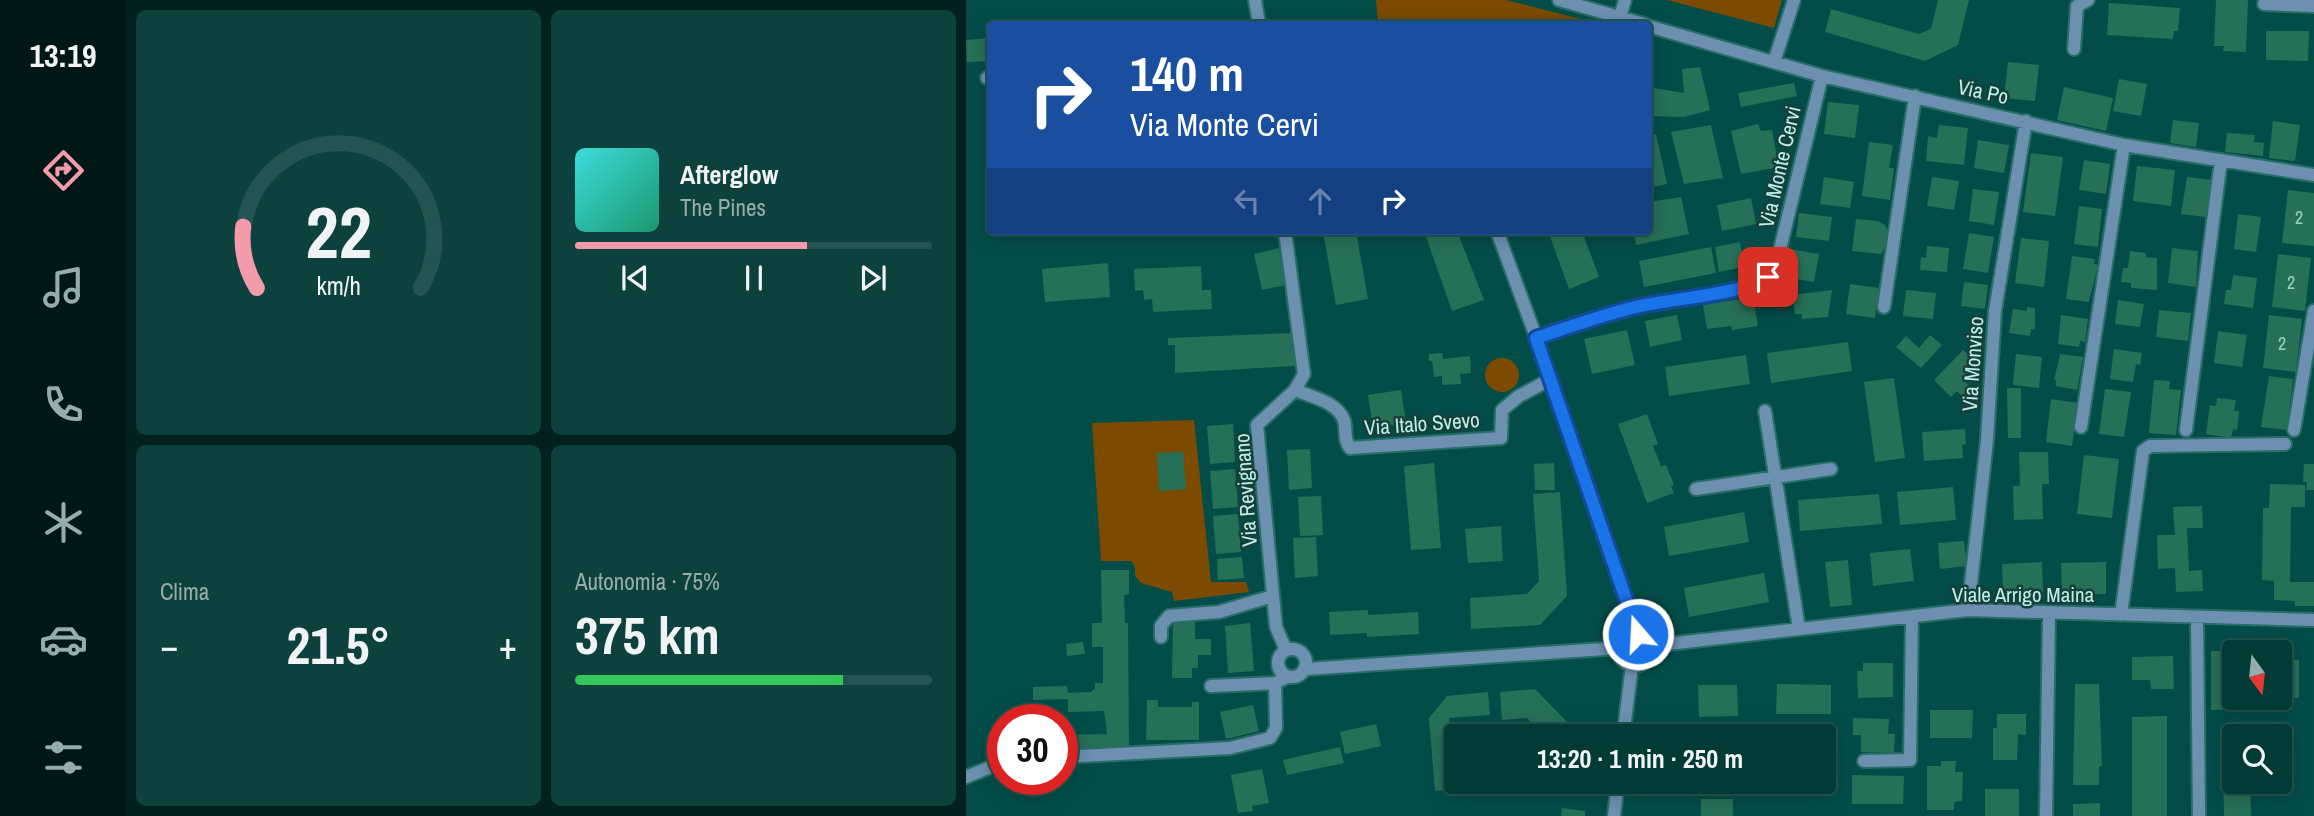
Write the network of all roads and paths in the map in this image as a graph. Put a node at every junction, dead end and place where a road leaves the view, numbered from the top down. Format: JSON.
{"nodes":[{"id":1,"x":1255,"y":0,"type":"edge"},
{"id":2,"x":1559,"y":0,"type":"edge"},
{"id":3,"x":1625,"y":0,"type":"edge"},
{"id":4,"x":1794,"y":0,"type":"edge"},
{"id":5,"x":2088,"y":0,"type":"edge"},
{"id":6,"x":2264,"y":4,"type":"dead end"},
{"id":7,"x":2314,"y":6,"type":"edge"},
{"id":8,"x":1620,"y":18,"type":"junction"},
{"id":9,"x":1258,"y":21,"type":"edge"},
{"id":10,"x":1631,"y":21,"type":"edge"},
{"id":11,"x":1652,"y":27,"type":"edge"},
{"id":12,"x":2074,"y":49,"type":"dead end"},
{"id":13,"x":1774,"y":62,"type":"junction"},
{"id":14,"x":1822,"y":76,"type":"junction"},
{"id":15,"x":1915,"y":96,"type":"junction"},
{"id":16,"x":2026,"y":121,"type":"junction"},
{"id":17,"x":2124,"y":145,"type":"junction"},
{"id":18,"x":2221,"y":160,"type":"junction"},
{"id":19,"x":2314,"y":174,"type":"edge"},
{"id":20,"x":1286,"y":235,"type":"edge"},
{"id":21,"x":1497,"y":235,"type":"edge"},
{"id":22,"x":1884,"y":307,"type":"dead end"},
{"id":23,"x":2314,"y":310,"type":"edge"},
{"id":24,"x":1536,"y":338,"type":"junction"},
{"id":25,"x":2307,"y":369,"type":"edge"},
{"id":26,"x":1551,"y":379,"type":"junction"},
{"id":27,"x":1295,"y":390,"type":"junction"},
{"id":28,"x":1765,"y":411,"type":"dead end"},
{"id":29,"x":2081,"y":427,"type":"dead end"},
{"id":30,"x":2186,"y":430,"type":"dead end"},
{"id":31,"x":2294,"y":430,"type":"dead end"},
{"id":32,"x":2285,"y":444,"type":"dead end"},
{"id":33,"x":1831,"y":469,"type":"dead end"},
{"id":34,"x":1774,"y":476,"type":"junction"},
{"id":35,"x":1696,"y":489,"type":"dead end"},
{"id":36,"x":1273,"y":596,"type":"junction"},
{"id":37,"x":1968,"y":610,"type":"junction"},
{"id":38,"x":2049,"y":613,"type":"junction"},
{"id":39,"x":2121,"y":615,"type":"junction"},
{"id":40,"x":1912,"y":617,"type":"junction"},
{"id":41,"x":2197,"y":617,"type":"junction"},
{"id":42,"x":2314,"y":621,"type":"edge"},
{"id":43,"x":1799,"y":629,"type":"junction"},
{"id":44,"x":1638,"y":634,"type":"junction"},
{"id":45,"x":1161,"y":638,"type":"dead end"},
{"id":46,"x":1650,"y":646,"type":"junction"},
{"id":47,"x":1619,"y":648,"type":"junction"},
{"id":48,"x":1286,"y":650,"type":"junction"},
{"id":49,"x":1632,"y":665,"type":"junction"},
{"id":50,"x":1306,"y":669,"type":"junction"},
{"id":51,"x":1281,"y":680,"type":"junction"},
{"id":52,"x":1211,"y":686,"type":"dead end"},
{"id":53,"x":1625,"y":724,"type":"edge"},
{"id":54,"x":1078,"y":756,"type":"edge"},
{"id":55,"x":1864,"y":761,"type":"dead end"},
{"id":56,"x":987,"y":768,"type":"edge"},
{"id":57,"x":966,"y":777,"type":"edge"},
{"id":58,"x":1617,"y":794,"type":"edge"},
{"id":59,"x":1614,"y":816,"type":"edge"},
{"id":60,"x":2046,"y":816,"type":"edge"},
{"id":61,"x":2199,"y":816,"type":"edge"}],
"edges":[{"from":1,"to":9,"type":"street"},
{"from":2,"to":8,"type":"street","name":"Via Po"},
{"from":3,"to":8,"type":"street"},
{"from":4,"to":13,"type":"street"},
{"from":5,"to":12,"type":"street"},
{"from":6,"to":7,"type":"street"},
{"from":8,"to":10,"type":"street","name":"Via Po"},
{"from":11,"to":13,"type":"street","name":"Via Po"},
{"from":13,"to":14,"type":"street","name":"Via Po"},
{"from":14,"to":15,"type":"street","name":"Via Po"},
{"from":14,"to":24,"type":"street","name":"Via Monte Cervi"},
{"from":15,"to":16,"type":"street","name":"Via Po"},
{"from":15,"to":22,"type":"street"},
{"from":16,"to":17,"type":"street","name":"Via Po"},
{"from":16,"to":37,"type":"street","name":"Via Monviso"},
{"from":17,"to":18,"type":"street","name":"Via Po"},
{"from":17,"to":29,"type":"street"},
{"from":18,"to":19,"type":"street","name":"Via Po"},
{"from":18,"to":30,"type":"street"},
{"from":20,"to":27,"type":"street"},
{"from":21,"to":24,"type":"street"},
{"from":23,"to":25,"type":"street"},
{"from":24,"to":26,"type":"street"},
{"from":25,"to":31,"type":"street"},
{"from":26,"to":27,"type":"street","name":"Via Italo Svevo"},
{"from":26,"to":44,"type":"street"},
{"from":27,"to":36,"type":"street","name":"Via Revignano"},
{"from":28,"to":34,"type":"street"},
{"from":32,"to":39,"type":"street"},
{"from":33,"to":34,"type":"street"},
{"from":34,"to":35,"type":"street"},
{"from":34,"to":43,"type":"street"},
{"from":36,"to":45,"type":"street"},
{"from":36,"to":48,"type":"street","name":"Via Revignano"},
{"from":37,"to":38,"type":"street","name":"Viale Arrigo Maina"},
{"from":37,"to":40,"type":"street","name":"Viale Arrigo Maina"},
{"from":38,"to":39,"type":"street","name":"Viale Arrigo Maina"},
{"from":38,"to":60,"type":"street"},
{"from":39,"to":41,"type":"street","name":"Viale Arrigo Maina"},
{"from":40,"to":43,"type":"street","name":"Viale Arrigo Maina"},
{"from":40,"to":55,"type":"street"},
{"from":41,"to":42,"type":"street","name":"Viale Arrigo Maina"},
{"from":41,"to":61,"type":"street"},
{"from":43,"to":46,"type":"street","name":"Viale Arrigo Maina"},
{"from":44,"to":46,"type":"street"},
{"from":44,"to":47,"type":"street"},
{"from":46,"to":49,"type":"street"},
{"from":47,"to":49,"type":"street"},
{"from":47,"to":50,"type":"street"},
{"from":48,"to":50,"type":"street","name":"Via Revignano"},
{"from":48,"to":51,"type":"street","name":"Via Revignano"},
{"from":49,"to":53,"type":"street"},
{"from":50,"to":51,"type":"street"},
{"from":51,"to":52,"type":"street"},
{"from":51,"to":54,"type":"street","name":"Via Revignano"},
{"from":56,"to":57,"type":"street"},
{"from":58,"to":59,"type":"street"}]}
